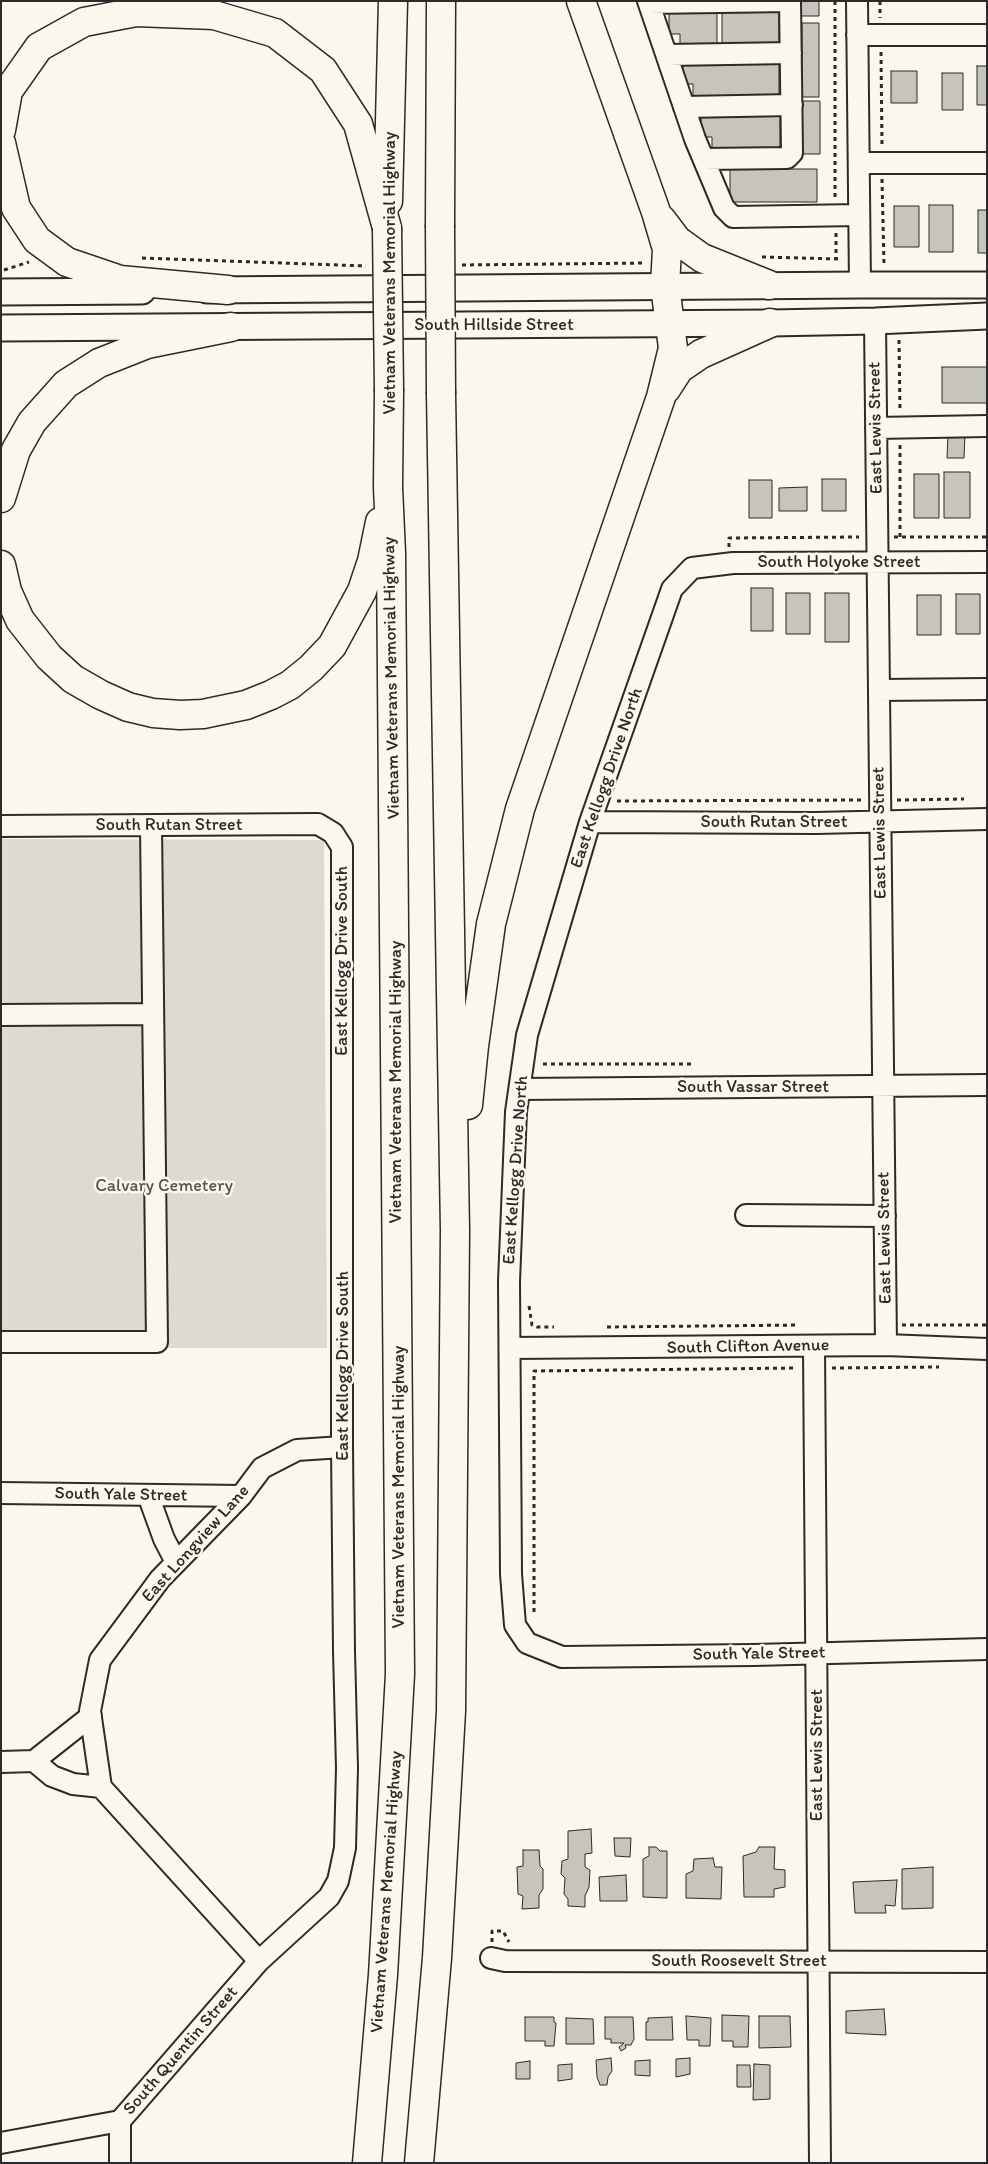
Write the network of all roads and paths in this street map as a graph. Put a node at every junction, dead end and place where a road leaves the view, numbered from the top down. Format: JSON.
{"nodes":[{"id":1,"x":394,"y":1,"type":"edge"},
{"id":2,"x":441,"y":1,"type":"edge"},
{"id":3,"x":581,"y":1,"type":"edge"},
{"id":4,"x":790,"y":1,"type":"edge"},
{"id":5,"x":835,"y":1,"type":"edge"},
{"id":6,"x":857,"y":1,"type":"edge"},
{"id":7,"x":880,"y":1,"type":"edge"},
{"id":8,"x":648,"y":2,"type":"edge"},
{"id":9,"x":880,"y":24,"type":"dead end"},
{"id":10,"x":987,"y":35,"type":"edge"},
{"id":11,"x":857,"y":36,"type":"junction"},
{"id":12,"x":791,"y":53,"type":"junction"},
{"id":13,"x":667,"y":55,"type":"junction"},
{"id":14,"x":792,"y":105,"type":"junction"},
{"id":15,"x":684,"y":107,"type":"junction"},
{"id":16,"x":1,"y":130,"type":"edge"},
{"id":17,"x":1,"y":142,"type":"edge"},
{"id":18,"x":704,"y":159,"type":"junction"},
{"id":19,"x":859,"y":163,"type":"junction"},
{"id":20,"x":987,"y":163,"type":"edge"},
{"id":21,"x":656,"y":212,"type":"junction"},
{"id":22,"x":836,"y":215,"type":"junction"},
{"id":23,"x":859,"y":215,"type":"junction"},
{"id":24,"x":387,"y":228,"type":"junction"},
{"id":25,"x":756,"y":257,"type":"dead end"},
{"id":26,"x":134,"y":258,"type":"dead end"},
{"id":27,"x":34,"y":260,"type":"dead end"},
{"id":28,"x":648,"y":263,"type":"dead end"},
{"id":29,"x":460,"y":265,"type":"dead end"},
{"id":30,"x":371,"y":266,"type":"dead end"},
{"id":31,"x":2,"y":281,"type":"edge"},
{"id":32,"x":860,"y":285,"type":"junction"},
{"id":33,"x":665,"y":286,"type":"junction"},
{"id":34,"x":769,"y":286,"type":"junction"},
{"id":35,"x":987,"y":286,"type":"edge"},
{"id":36,"x":228,"y":290,"type":"junction"},
{"id":37,"x":987,"y":316,"type":"edge"},
{"id":38,"x":875,"y":321,"type":"junction"},
{"id":39,"x":669,"y":324,"type":"junction"},
{"id":40,"x":770,"y":324,"type":"junction"},
{"id":41,"x":231,"y":327,"type":"junction"},
{"id":42,"x":1,"y":328,"type":"edge"},
{"id":43,"x":661,"y":397,"type":"junction"},
{"id":44,"x":987,"y":426,"type":"edge"},
{"id":45,"x":876,"y":428,"type":"junction"},
{"id":46,"x":388,"y":486,"type":"junction"},
{"id":47,"x":1,"y":498,"type":"edge"},
{"id":48,"x":866,"y":537,"type":"dead end"},
{"id":49,"x":890,"y":537,"type":"dead end"},
{"id":50,"x":987,"y":537,"type":"edge"},
{"id":51,"x":729,"y":547,"type":"dead end"},
{"id":52,"x":878,"y":562,"type":"junction"},
{"id":53,"x":987,"y":562,"type":"edge"},
{"id":54,"x":1,"y":565,"type":"edge"},
{"id":55,"x":692,"y":568,"type":"joint"},
{"id":56,"x":879,"y":690,"type":"junction"},
{"id":57,"x":987,"y":690,"type":"edge"},
{"id":58,"x":619,"y":794,"type":"dead end"},
{"id":59,"x":971,"y":799,"type":"dead end"},
{"id":60,"x":880,"y":800,"type":"junction"},
{"id":61,"x":617,"y":801,"type":"junction"},
{"id":62,"x":987,"y":820,"type":"edge"},
{"id":63,"x":600,"y":822,"type":"junction"},
{"id":64,"x":880,"y":822,"type":"junction"},
{"id":65,"x":1,"y":826,"type":"edge"},
{"id":66,"x":151,"y":826,"type":"junction"},
{"id":67,"x":333,"y":833,"type":"joint"},
{"id":68,"x":153,"y":1014,"type":"junction"},
{"id":69,"x":1,"y":1015,"type":"edge"},
{"id":70,"x":544,"y":1056,"type":"dead end"},
{"id":71,"x":543,"y":1064,"type":"junction"},
{"id":72,"x":693,"y":1064,"type":"dead end"},
{"id":73,"x":987,"y":1085,"type":"edge"},
{"id":74,"x":883,"y":1086,"type":"junction"},
{"id":75,"x":529,"y":1089,"type":"junction"},
{"id":76,"x":746,"y":1215,"type":"dead end"},
{"id":77,"x":885,"y":1216,"type":"junction"},
{"id":78,"x":455,"y":1231,"type":"junction"},
{"id":79,"x":529,"y":1303,"type":"dead end"},
{"id":80,"x":806,"y":1325,"type":"dead end"},
{"id":81,"x":886,"y":1325,"type":"junction"},
{"id":82,"x":987,"y":1325,"type":"edge"},
{"id":83,"x":560,"y":1327,"type":"dead end"},
{"id":84,"x":600,"y":1327,"type":"dead end"},
{"id":85,"x":1,"y":1342,"type":"edge"},
{"id":86,"x":886,"y":1345,"type":"junction"},
{"id":87,"x":814,"y":1347,"type":"junction"},
{"id":88,"x":510,"y":1348,"type":"junction"},
{"id":89,"x":987,"y":1348,"type":"edge"},
{"id":90,"x":948,"y":1367,"type":"dead end"},
{"id":91,"x":814,"y":1368,"type":"junction"},
{"id":92,"x":342,"y":1447,"type":"junction"},
{"id":93,"x":1,"y":1493,"type":"edge"},
{"id":94,"x":148,"y":1495,"type":"junction"},
{"id":95,"x":241,"y":1496,"type":"junction"},
{"id":96,"x":176,"y":1562,"type":"junction"},
{"id":97,"x":534,"y":1619,"type":"dead end"},
{"id":98,"x":533,"y":1645,"type":"joint"},
{"id":99,"x":987,"y":1649,"type":"edge"},
{"id":100,"x":816,"y":1653,"type":"junction"},
{"id":101,"x":91,"y":1716,"type":"junction"},
{"id":102,"x":34,"y":1761,"type":"junction"},
{"id":103,"x":1,"y":1762,"type":"edge"},
{"id":104,"x":101,"y":1787,"type":"junction"},
{"id":105,"x":329,"y":1897,"type":"joint"},
{"id":106,"x":491,"y":1958,"type":"dead end"},
{"id":107,"x":818,"y":1961,"type":"junction"},
{"id":108,"x":259,"y":1962,"type":"junction"},
{"id":109,"x":987,"y":1962,"type":"edge"},
{"id":110,"x":120,"y":2121,"type":"junction"},
{"id":111,"x":1,"y":2142,"type":"edge"},
{"id":112,"x":120,"y":2163,"type":"edge"},
{"id":113,"x":367,"y":2163,"type":"edge"},
{"id":114,"x":419,"y":2163,"type":"edge"},
{"id":115,"x":820,"y":2163,"type":"edge"}],
"edges":[{"from":1,"to":24,"type":"highway","name":"Vietnam Veterans Memorial Highway"},
{"from":2,"to":78,"type":"highway","bridge":true},
{"from":3,"to":21,"type":"highway"},
{"from":4,"to":8,"type":"street"},
{"from":4,"to":12,"type":"street"},
{"from":5,"to":22,"type":"path"},
{"from":6,"to":11,"type":"street"},
{"from":7,"to":9,"type":"path"},
{"from":8,"to":13,"type":"street"},
{"from":10,"to":11,"type":"street"},
{"from":11,"to":19,"type":"street"},
{"from":12,"to":13,"type":"street"},
{"from":12,"to":14,"type":"street"},
{"from":13,"to":15,"type":"street"},
{"from":14,"to":15,"type":"street"},
{"from":14,"to":18,"type":"street"},
{"from":15,"to":18,"type":"street"},
{"from":16,"to":24,"type":"highway"},
{"from":17,"to":36,"type":"highway"},
{"from":18,"to":22,"type":"street"},
{"from":19,"to":20,"type":"street"},
{"from":19,"to":23,"type":"street"},
{"from":21,"to":33,"type":"highway"},
{"from":21,"to":34,"type":"highway"},
{"from":22,"to":23,"type":"street"},
{"from":22,"to":25,"type":"path"},
{"from":23,"to":32,"type":"street"},
{"from":24,"to":46,"type":"highway","name":"Vietnam Veterans Memorial Highway","bridge":true},
{"from":26,"to":30,"type":"path"},
{"from":27,"to":31,"type":"path"},
{"from":28,"to":29,"type":"path"},
{"from":31,"to":36,"type":"main road","name":"South Hillside Street"},
{"from":32,"to":34,"type":"main road","name":"South Hillside Street"},
{"from":32,"to":35,"type":"main road","name":"South Hillside Street"},
{"from":33,"to":34,"type":"main road","name":"South Hillside Street"},
{"from":33,"to":36,"type":"main road","name":"South Hillside Street"},
{"from":33,"to":39,"type":"highway"},
{"from":37,"to":38,"type":"main road","name":"South Hillside Street"},
{"from":38,"to":40,"type":"main road","name":"South Hillside Street"},
{"from":38,"to":45,"type":"street","name":"East Lewis Street"},
{"from":39,"to":40,"type":"main road","name":"South Hillside Street"},
{"from":39,"to":41,"type":"main road","name":"South Hillside Street"},
{"from":39,"to":43,"type":"highway"},
{"from":40,"to":43,"type":"highway"},
{"from":41,"to":42,"type":"main road","name":"South Hillside Street"},
{"from":41,"to":47,"type":"highway"},
{"from":43,"to":78,"type":"highway"},
{"from":44,"to":45,"type":"street"},
{"from":45,"to":52,"type":"street","name":"East Lewis Street"},
{"from":46,"to":54,"type":"highway"},
{"from":46,"to":113,"type":"highway","name":"Vietnam Veterans Memorial Highway"},
{"from":48,"to":51,"type":"path"},
{"from":49,"to":50,"type":"path"},
{"from":52,"to":53,"type":"street","name":"South Holyoke Street"},
{"from":52,"to":55,"type":"street","name":"South Holyoke Street"},
{"from":52,"to":56,"type":"street","name":"East Lewis Street"},
{"from":55,"to":63,"type":"street","name":"East Kellogg Drive North"},
{"from":56,"to":57,"type":"street"},
{"from":56,"to":60,"type":"street","name":"East Lewis Street"},
{"from":58,"to":61,"type":"path"},
{"from":59,"to":60,"type":"path"},
{"from":60,"to":61,"type":"path"},
{"from":60,"to":64,"type":"street","name":"East Lewis Street"},
{"from":61,"to":63,"type":"path"},
{"from":62,"to":64,"type":"street","name":"South Rutan Street"},
{"from":63,"to":64,"type":"street","name":"South Rutan Street"},
{"from":63,"to":75,"type":"street","name":"East Kellogg Drive North"},
{"from":64,"to":74,"type":"street","name":"East Lewis Street"},
{"from":65,"to":66,"type":"street","name":"South Rutan Street"},
{"from":66,"to":67,"type":"street","name":"South Rutan Street"},
{"from":66,"to":68,"type":"street"},
{"from":67,"to":92,"type":"street","name":"East Kellogg Drive South"},
{"from":68,"to":69,"type":"street"},
{"from":68,"to":85,"type":"street"},
{"from":70,"to":71,"type":"path"},
{"from":71,"to":72,"type":"path"},
{"from":71,"to":75,"type":"path"},
{"from":73,"to":74,"type":"street","name":"South Vassar Street"},
{"from":74,"to":75,"type":"street","name":"South Vassar Street"},
{"from":74,"to":77,"type":"street","name":"East Lewis Street"},
{"from":75,"to":88,"type":"street","name":"East Kellogg Drive North"},
{"from":76,"to":77,"type":"street"},
{"from":77,"to":81,"type":"street","name":"East Lewis Street"},
{"from":78,"to":114,"type":"highway"},
{"from":79,"to":83,"type":"path"},
{"from":80,"to":84,"type":"path"},
{"from":81,"to":82,"type":"path"},
{"from":81,"to":86,"type":"street","name":"East Lewis Street"},
{"from":86,"to":87,"type":"street","name":"South Clifton Avenue"},
{"from":86,"to":89,"type":"street","name":"South Clifton Avenue"},
{"from":87,"to":88,"type":"street","name":"South Clifton Avenue"},
{"from":87,"to":91,"type":"street","name":"East Lewis Street"},
{"from":88,"to":98,"type":"street","name":"East Kellogg Drive North"},
{"from":90,"to":91,"type":"path"},
{"from":91,"to":97,"type":"path"},
{"from":91,"to":100,"type":"street","name":"East Lewis Street"},
{"from":92,"to":95,"type":"street","name":"East Longview Lane"},
{"from":92,"to":105,"type":"street","name":"East Kellogg Drive South"},
{"from":93,"to":94,"type":"street","name":"South Yale Street"},
{"from":94,"to":95,"type":"street","name":"South Yale Street"},
{"from":94,"to":96,"type":"street"},
{"from":95,"to":96,"type":"street","name":"East Longview Lane"},
{"from":96,"to":101,"type":"street","name":"East Longview Lane"},
{"from":98,"to":100,"type":"street","name":"South Yale Street"},
{"from":99,"to":100,"type":"street","name":"South Yale Street"},
{"from":100,"to":107,"type":"street","name":"East Lewis Street"},
{"from":101,"to":102,"type":"street"},
{"from":101,"to":104,"type":"street","name":"East Longview Lane"},
{"from":102,"to":103,"type":"street"},
{"from":102,"to":104,"type":"street"},
{"from":104,"to":108,"type":"street"},
{"from":105,"to":108,"type":"street","name":"South Quentin Street"},
{"from":106,"to":107,"type":"street","name":"South Roosevelt Street"},
{"from":107,"to":109,"type":"street","name":"South Roosevelt Street"},
{"from":107,"to":115,"type":"street","name":"East Lewis Street"},
{"from":108,"to":110,"type":"street","name":"South Quentin Street"},
{"from":110,"to":111,"type":"street","name":"South Quentin Street"},
{"from":110,"to":112,"type":"street"}]}
